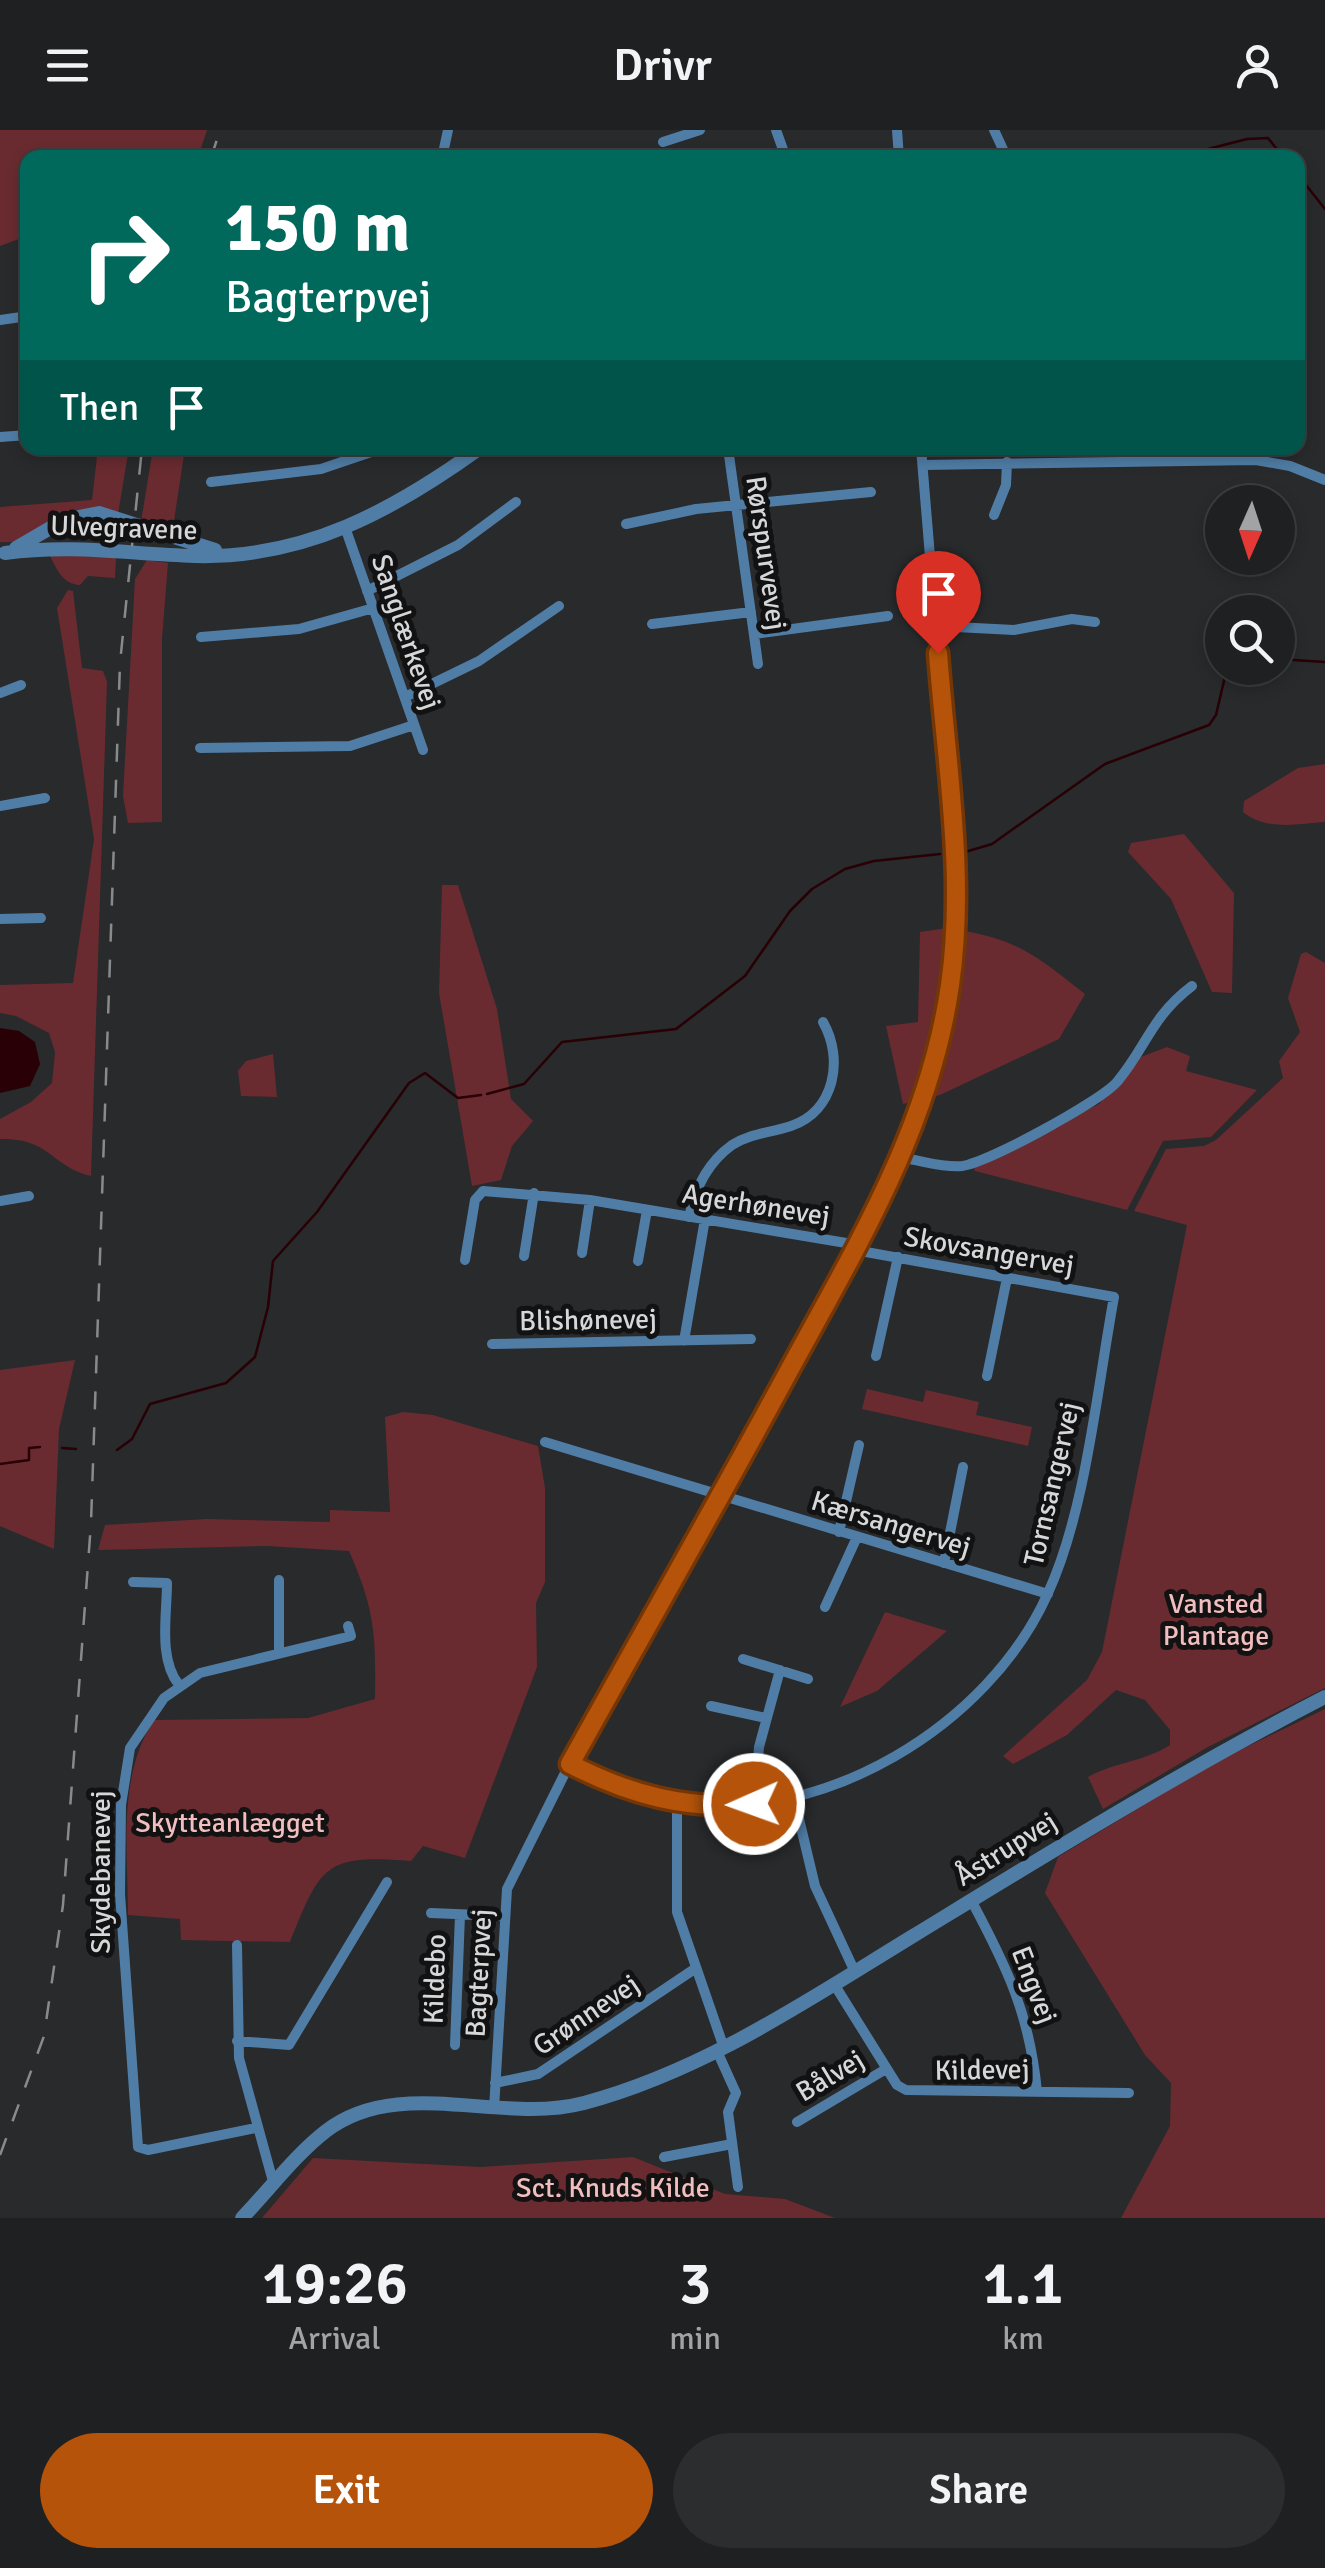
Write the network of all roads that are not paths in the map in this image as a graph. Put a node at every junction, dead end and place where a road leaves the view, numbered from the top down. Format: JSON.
{"nodes":[{"id":1,"x":700,"y":130,"type":"edge"},
{"id":2,"x":662,"y":142,"type":"dead end"},
{"id":3,"x":362,"y":455,"type":"edge"},
{"id":4,"x":470,"y":455,"type":"edge"},
{"id":5,"x":729,"y":455,"type":"edge"},
{"id":6,"x":921,"y":455,"type":"edge"},
{"id":7,"x":1105,"y":455,"type":"edge"},
{"id":8,"x":1145,"y":455,"type":"edge"},
{"id":9,"x":1236,"y":455,"type":"edge"},
{"id":10,"x":1007,"y":462,"type":"junction"},
{"id":11,"x":1233,"y":462,"type":"junction"},
{"id":12,"x":922,"y":465,"type":"junction"},
{"id":13,"x":1325,"y":480,"type":"edge"},
{"id":14,"x":211,"y":482,"type":"dead end"},
{"id":15,"x":871,"y":492,"type":"dead end"},
{"id":16,"x":516,"y":502,"type":"dead end"},
{"id":17,"x":736,"y":504,"type":"junction"},
{"id":18,"x":994,"y":516,"type":"dead end"},
{"id":19,"x":626,"y":524,"type":"dead end"},
{"id":20,"x":346,"y":530,"type":"junction"},
{"id":21,"x":2,"y":554,"type":"edge"},
{"id":22,"x":240,"y":554,"type":"junction"},
{"id":23,"x":367,"y":591,"type":"junction"},
{"id":24,"x":559,"y":606,"type":"dead end"},
{"id":25,"x":370,"y":609,"type":"junction"},
{"id":26,"x":751,"y":612,"type":"junction"},
{"id":27,"x":888,"y":616,"type":"dead end"},
{"id":28,"x":1095,"y":622,"type":"dead end"},
{"id":29,"x":652,"y":624,"type":"dead end"},
{"id":30,"x":936,"y":626,"type":"junction"},
{"id":31,"x":754,"y":634,"type":"junction"},
{"id":32,"x":200,"y":637,"type":"dead end"},
{"id":33,"x":758,"y":664,"type":"dead end"},
{"id":34,"x":21,"y":685,"type":"dead end"},
{"id":35,"x":0,"y":693,"type":"edge"},
{"id":36,"x":404,"y":697,"type":"junction"},
{"id":37,"x":414,"y":724,"type":"junction"},
{"id":38,"x":200,"y":748,"type":"dead end"},
{"id":39,"x":423,"y":750,"type":"dead end"},
{"id":40,"x":45,"y":798,"type":"dead end"},
{"id":41,"x":0,"y":806,"type":"edge"},
{"id":42,"x":0,"y":918,"type":"edge"},
{"id":43,"x":41,"y":918,"type":"dead end"},
{"id":44,"x":1192,"y":986,"type":"dead end"},
{"id":45,"x":823,"y":1022,"type":"dead end"},
{"id":46,"x":902,"y":1158,"type":"junction"},
{"id":47,"x":534,"y":1193,"type":"junction"},
{"id":48,"x":29,"y":1196,"type":"dead end"},
{"id":49,"x":590,"y":1200,"type":"junction"},
{"id":50,"x":0,"y":1201,"type":"edge"},
{"id":51,"x":647,"y":1210,"type":"junction"},
{"id":52,"x":689,"y":1217,"type":"junction"},
{"id":53,"x":705,"y":1219,"type":"junction"},
{"id":54,"x":857,"y":1247,"type":"junction"},
{"id":55,"x":582,"y":1253,"type":"dead end"},
{"id":56,"x":524,"y":1256,"type":"dead end"},
{"id":57,"x":898,"y":1258,"type":"junction"},
{"id":58,"x":465,"y":1260,"type":"dead end"},
{"id":59,"x":638,"y":1260,"type":"dead end"},
{"id":60,"x":1007,"y":1278,"type":"junction"},
{"id":61,"x":1114,"y":1298,"type":"joint"},
{"id":62,"x":751,"y":1338,"type":"dead end"},
{"id":63,"x":684,"y":1340,"type":"junction"},
{"id":64,"x":492,"y":1344,"type":"dead end"},
{"id":65,"x":876,"y":1356,"type":"dead end"},
{"id":66,"x":987,"y":1376,"type":"dead end"},
{"id":67,"x":546,"y":1442,"type":"dead end"},
{"id":68,"x":860,"y":1445,"type":"dead end"},
{"id":69,"x":963,"y":1466,"type":"dead end"},
{"id":70,"x":721,"y":1496,"type":"junction"},
{"id":71,"x":839,"y":1532,"type":"junction"},
{"id":72,"x":856,"y":1537,"type":"junction"},
{"id":73,"x":944,"y":1564,"type":"junction"},
{"id":74,"x":279,"y":1580,"type":"dead end"},
{"id":75,"x":133,"y":1582,"type":"dead end"},
{"id":76,"x":1048,"y":1594,"type":"junction"},
{"id":77,"x":825,"y":1607,"type":"dead end"},
{"id":78,"x":348,"y":1626,"type":"dead end"},
{"id":79,"x":279,"y":1652,"type":"junction"},
{"id":80,"x":743,"y":1659,"type":"dead end"},
{"id":81,"x":780,"y":1670,"type":"junction"},
{"id":82,"x":808,"y":1679,"type":"dead end"},
{"id":83,"x":179,"y":1685,"type":"junction"},
{"id":84,"x":1325,"y":1697,"type":"edge"},
{"id":85,"x":711,"y":1706,"type":"dead end"},
{"id":86,"x":766,"y":1718,"type":"junction"},
{"id":87,"x":570,"y":1764,"type":"junction"},
{"id":88,"x":794,"y":1798,"type":"junction"},
{"id":89,"x":677,"y":1803,"type":"junction"},
{"id":90,"x":754,"y":1804,"type":"junction"},
{"id":91,"x":387,"y":1882,"type":"dead end"},
{"id":92,"x":971,"y":1900,"type":"junction"},
{"id":93,"x":430,"y":1914,"type":"dead end"},
{"id":94,"x":460,"y":1914,"type":"junction"},
{"id":95,"x":503,"y":1916,"type":"junction"},
{"id":96,"x":237,"y":1944,"type":"dead end"},
{"id":97,"x":696,"y":1968,"type":"junction"},
{"id":98,"x":854,"y":1972,"type":"junction"},
{"id":99,"x":834,"y":1984,"type":"junction"},
{"id":100,"x":237,"y":2041,"type":"junction"},
{"id":101,"x":455,"y":2045,"type":"dead end"},
{"id":102,"x":721,"y":2049,"type":"junction"},
{"id":103,"x":886,"y":2068,"type":"junction"},
{"id":104,"x":495,"y":2084,"type":"junction"},
{"id":105,"x":1036,"y":2092,"type":"junction"},
{"id":106,"x":1129,"y":2093,"type":"dead end"},
{"id":107,"x":494,"y":2110,"type":"junction"},
{"id":108,"x":797,"y":2122,"type":"dead end"},
{"id":109,"x":256,"y":2128,"type":"junction"},
{"id":110,"x":732,"y":2144,"type":"junction"},
{"id":111,"x":664,"y":2157,"type":"dead end"},
{"id":112,"x":274,"y":2185,"type":"junction"},
{"id":113,"x":738,"y":2187,"type":"dead end"},
{"id":114,"x":242,"y":2218,"type":"edge"}],
"edges":[{"from":1,"to":2,"type":"street"},
{"from":3,"to":14,"type":"street"},
{"from":4,"to":20,"type":"street","name":"Ulvegravene"},
{"from":5,"to":17,"type":"street","name":"Rørspurvevej"},
{"from":6,"to":12,"type":"street","name":"Bagterpvej"},
{"from":7,"to":10,"type":"street"},
{"from":8,"to":11,"type":"street"},
{"from":9,"to":11,"type":"street"},
{"from":10,"to":12,"type":"street"},
{"from":10,"to":18,"type":"street"},
{"from":11,"to":13,"type":"street"},
{"from":12,"to":30,"type":"street","name":"Bagterpvej"},
{"from":15,"to":17,"type":"street"},
{"from":16,"to":23,"type":"street"},
{"from":17,"to":19,"type":"street"},
{"from":17,"to":26,"type":"street","name":"Rørspurvevej"},
{"from":20,"to":22,"type":"street","name":"Ulvegravene"},
{"from":20,"to":23,"type":"street","name":"Sanglærkevej"},
{"from":21,"to":22,"type":"street","name":"Ulvegravene"},
{"from":21,"to":22,"type":"street","name":"Ulvegravene"},
{"from":23,"to":25,"type":"street","name":"Sanglærkevej"},
{"from":24,"to":36,"type":"street"},
{"from":25,"to":32,"type":"street"},
{"from":25,"to":36,"type":"street","name":"Sanglærkevej"},
{"from":26,"to":29,"type":"street"},
{"from":26,"to":31,"type":"street","name":"Rørspurvevej"},
{"from":27,"to":31,"type":"street"},
{"from":28,"to":30,"type":"street"},
{"from":30,"to":46,"type":"street","name":"Bagterpvej"},
{"from":31,"to":33,"type":"street","name":"Rørspurvevej"},
{"from":34,"to":35,"type":"street"},
{"from":36,"to":37,"type":"street","name":"Sanglærkevej"},
{"from":37,"to":38,"type":"street"},
{"from":37,"to":39,"type":"street","name":"Sanglærkevej"},
{"from":40,"to":41,"type":"street"},
{"from":42,"to":43,"type":"street"},
{"from":44,"to":46,"type":"street"},
{"from":45,"to":52,"type":"street"},
{"from":46,"to":54,"type":"street","name":"Bagterpvej"},
{"from":47,"to":49,"type":"street","name":"Agerhønevej"},
{"from":47,"to":56,"type":"street"},
{"from":47,"to":58,"type":"street","name":"Agerhønevej"},
{"from":48,"to":50,"type":"street"},
{"from":49,"to":51,"type":"street","name":"Agerhønevej"},
{"from":49,"to":55,"type":"street"},
{"from":51,"to":52,"type":"street","name":"Agerhønevej"},
{"from":51,"to":59,"type":"street","name":"Agerhønevej"},
{"from":52,"to":53,"type":"street","name":"Agerhønevej"},
{"from":53,"to":54,"type":"street","name":"Agerhønevej"},
{"from":53,"to":63,"type":"street","name":"Blishønevej"},
{"from":54,"to":57,"type":"street","name":"Skovsangervej"},
{"from":54,"to":70,"type":"street","name":"Bagterpvej"},
{"from":57,"to":60,"type":"street","name":"Skovsangervej"},
{"from":57,"to":65,"type":"street"},
{"from":60,"to":61,"type":"street","name":"Skovsangervej"},
{"from":60,"to":66,"type":"street"},
{"from":61,"to":76,"type":"street","name":"Tornsangervej"},
{"from":62,"to":63,"type":"street","name":"Blishønevej"},
{"from":63,"to":64,"type":"street","name":"Blishønevej"},
{"from":67,"to":70,"type":"street","name":"Kærsangervej"},
{"from":68,"to":71,"type":"street"},
{"from":69,"to":73,"type":"street"},
{"from":70,"to":71,"type":"street","name":"Kærsangervej"},
{"from":70,"to":87,"type":"street","name":"Bagterpvej"},
{"from":71,"to":72,"type":"street","name":"Kærsangervej"},
{"from":72,"to":73,"type":"street","name":"Kærsangervej"},
{"from":72,"to":77,"type":"street"},
{"from":73,"to":76,"type":"street","name":"Kærsangervej"},
{"from":74,"to":79,"type":"street"},
{"from":75,"to":83,"type":"street"},
{"from":76,"to":88,"type":"street","name":"Tornsangervej"},
{"from":78,"to":79,"type":"street","name":"Skydebanevej"},
{"from":79,"to":83,"type":"street","name":"Skydebanevej"},
{"from":80,"to":81,"type":"street"},
{"from":81,"to":82,"type":"street"},
{"from":81,"to":86,"type":"street"},
{"from":83,"to":109,"type":"street","name":"Skydebanevej"},
{"from":84,"to":92,"type":"street","name":"Åstrupvej"},
{"from":85,"to":86,"type":"street"},
{"from":86,"to":90,"type":"street"},
{"from":87,"to":89,"type":"street","name":"Tornsangervej"},
{"from":87,"to":95,"type":"street","name":"Bagterpvej"},
{"from":88,"to":90,"type":"street","name":"Tornsangervej"},
{"from":88,"to":98,"type":"street"},
{"from":89,"to":90,"type":"street","name":"Tornsangervej"},
{"from":89,"to":97,"type":"street"},
{"from":91,"to":100,"type":"street"},
{"from":92,"to":98,"type":"street","name":"Åstrupvej"},
{"from":92,"to":105,"type":"street","name":"Engvej"},
{"from":93,"to":94,"type":"street","name":"Kildebo"},
{"from":94,"to":95,"type":"street","name":"Kildebo"},
{"from":94,"to":101,"type":"street","name":"Kildebo"},
{"from":95,"to":104,"type":"street","name":"Bagterpvej"},
{"from":96,"to":100,"type":"street"},
{"from":97,"to":102,"type":"street"},
{"from":97,"to":104,"type":"street","name":"Grønnevej"},
{"from":98,"to":99,"type":"street","name":"Åstrupvej"},
{"from":99,"to":102,"type":"street","name":"Åstrupvej"},
{"from":99,"to":103,"type":"street","name":"Kildevej"},
{"from":100,"to":109,"type":"street"},
{"from":102,"to":107,"type":"street","name":"Åstrupvej"},
{"from":102,"to":110,"type":"street"},
{"from":103,"to":105,"type":"street","name":"Kildevej"},
{"from":103,"to":108,"type":"street","name":"Bålvej"},
{"from":104,"to":107,"type":"street","name":"Bagterpvej"},
{"from":105,"to":106,"type":"street","name":"Kildevej"},
{"from":107,"to":112,"type":"street","name":"Åstrupvej"},
{"from":109,"to":112,"type":"street"},
{"from":110,"to":111,"type":"street"},
{"from":110,"to":113,"type":"street"},
{"from":112,"to":114,"type":"street","name":"Åstrupvej"}]}
